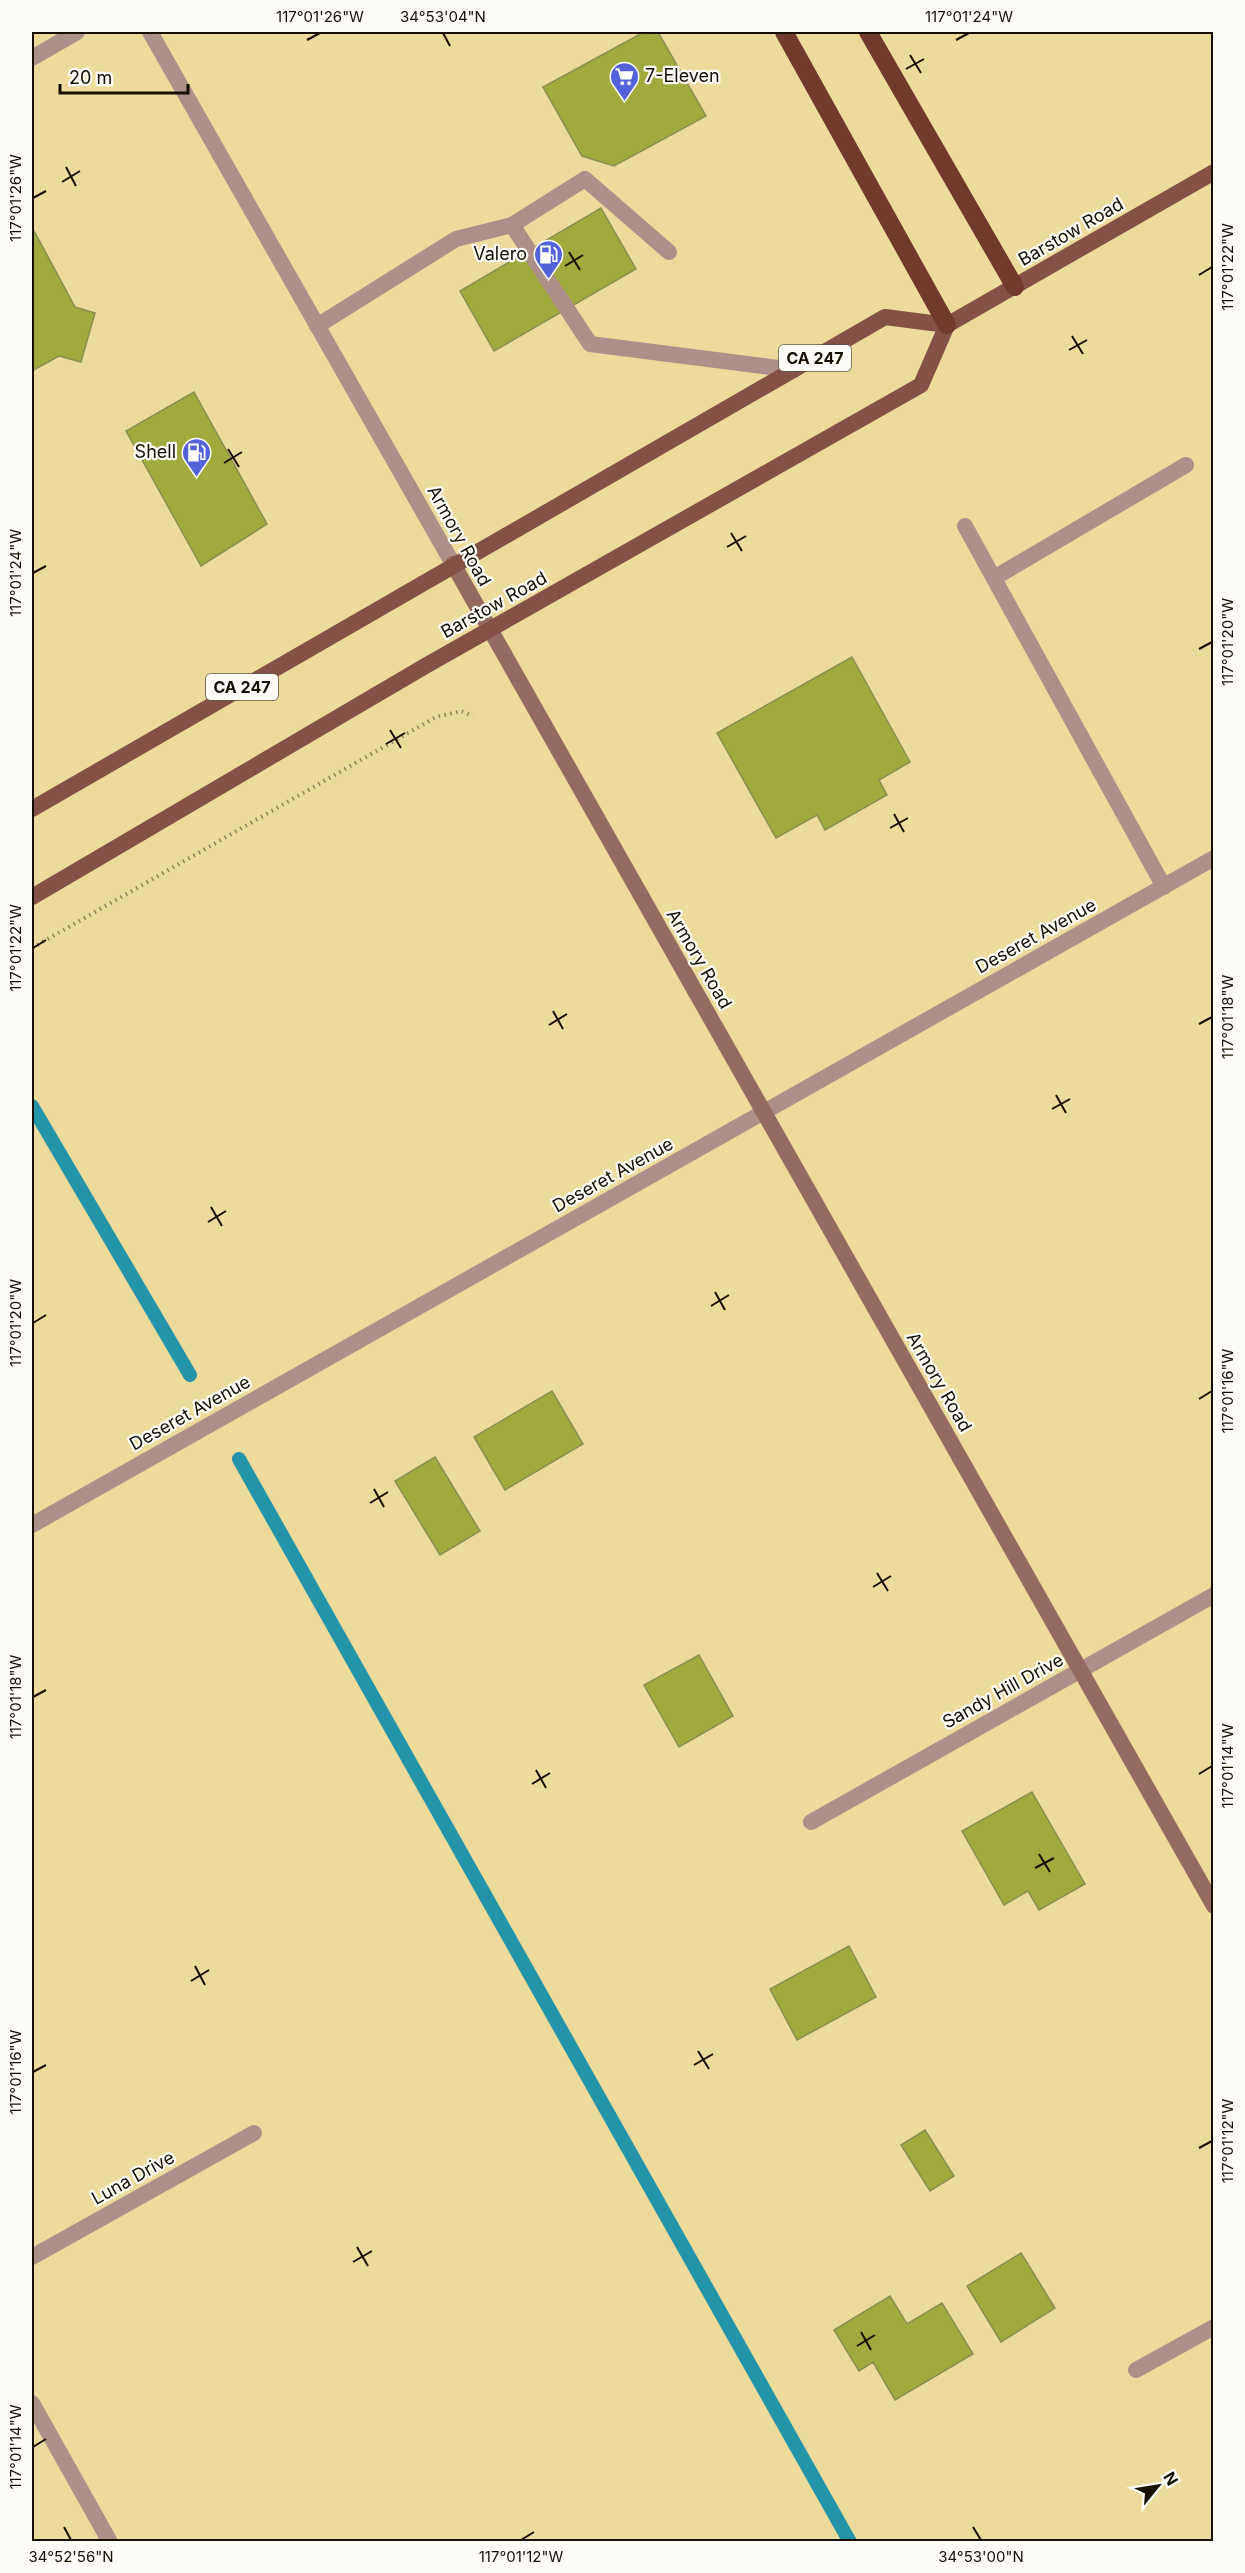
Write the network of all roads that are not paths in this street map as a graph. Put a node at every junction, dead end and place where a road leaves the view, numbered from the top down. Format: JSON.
{"nodes":[{"id":1,"x":77,"y":32,"type":"edge"},
{"id":2,"x":150,"y":32,"type":"edge"},
{"id":3,"x":784,"y":32,"type":"edge"},
{"id":4,"x":868,"y":32,"type":"edge"},
{"id":5,"x":32,"y":58,"type":"edge"},
{"id":6,"x":1214,"y":172,"type":"edge"},
{"id":7,"x":512,"y":225,"type":"junction"},
{"id":8,"x":669,"y":252,"type":"dead end"},
{"id":9,"x":1015,"y":287,"type":"junction"},
{"id":10,"x":947,"y":325,"type":"junction"},
{"id":11,"x":317,"y":326,"type":"junction"},
{"id":12,"x":794,"y":369,"type":"junction"},
{"id":13,"x":1186,"y":465,"type":"dead end"},
{"id":14,"x":965,"y":526,"type":"dead end"},
{"id":15,"x":453,"y":564,"type":"junction"},
{"id":16,"x":994,"y":578,"type":"junction"},
{"id":17,"x":490,"y":629,"type":"junction"},
{"id":18,"x":32,"y":809,"type":"edge"},
{"id":19,"x":1214,"y":858,"type":"edge"},
{"id":20,"x":1164,"y":886,"type":"junction"},
{"id":21,"x":32,"y":897,"type":"edge"},
{"id":22,"x":764,"y":1112,"type":"junction"},
{"id":23,"x":32,"y":1524,"type":"edge"},
{"id":24,"x":1214,"y":1595,"type":"edge"},
{"id":25,"x":1080,"y":1670,"type":"junction"},
{"id":26,"x":811,"y":1822,"type":"dead end"},
{"id":27,"x":1214,"y":1906,"type":"edge"},
{"id":28,"x":254,"y":2133,"type":"dead end"},
{"id":29,"x":32,"y":2257,"type":"edge"},
{"id":30,"x":1214,"y":2327,"type":"edge"},
{"id":31,"x":1136,"y":2370,"type":"dead end"},
{"id":32,"x":32,"y":2403,"type":"edge"},
{"id":33,"x":110,"y":2541,"type":"edge"}],
"edges":[{"from":1,"to":5,"type":"street"},
{"from":2,"to":11,"type":"street","name":"Armory Road"},
{"from":3,"to":10,"type":"highway"},
{"from":4,"to":9,"type":"highway"},
{"from":6,"to":9,"type":"main road","name":"Barstow Road"},
{"from":7,"to":8,"type":"street"},
{"from":7,"to":11,"type":"street"},
{"from":7,"to":12,"type":"street"},
{"from":9,"to":10,"type":"main road","name":"Barstow Road"},
{"from":10,"to":12,"type":"main road","number":"CA 247"},
{"from":10,"to":17,"type":"main road","name":"Barstow Road"},
{"from":11,"to":15,"type":"street","name":"Armory Road"},
{"from":12,"to":15,"type":"main road","number":"CA 247"},
{"from":13,"to":16,"type":"street"},
{"from":14,"to":16,"type":"street"},
{"from":15,"to":17,"type":"main road","name":"Armory Road"},
{"from":15,"to":18,"type":"main road","number":"CA 247"},
{"from":16,"to":20,"type":"street"},
{"from":17,"to":21,"type":"main road","name":"Barstow Road"},
{"from":17,"to":22,"type":"main road","name":"Armory Road"},
{"from":19,"to":20,"type":"street","name":"Deseret Avenue"},
{"from":20,"to":22,"type":"street","name":"Deseret Avenue"},
{"from":22,"to":23,"type":"street","name":"Deseret Avenue"},
{"from":22,"to":25,"type":"main road","name":"Armory Road"},
{"from":24,"to":25,"type":"street","name":"Sandy Hill Drive"},
{"from":25,"to":26,"type":"street","name":"Sandy Hill Drive"},
{"from":25,"to":27,"type":"main road","name":"Armory Road"},
{"from":28,"to":29,"type":"street","name":"Luna Drive"},
{"from":30,"to":31,"type":"street"},
{"from":32,"to":33,"type":"street"}]}
